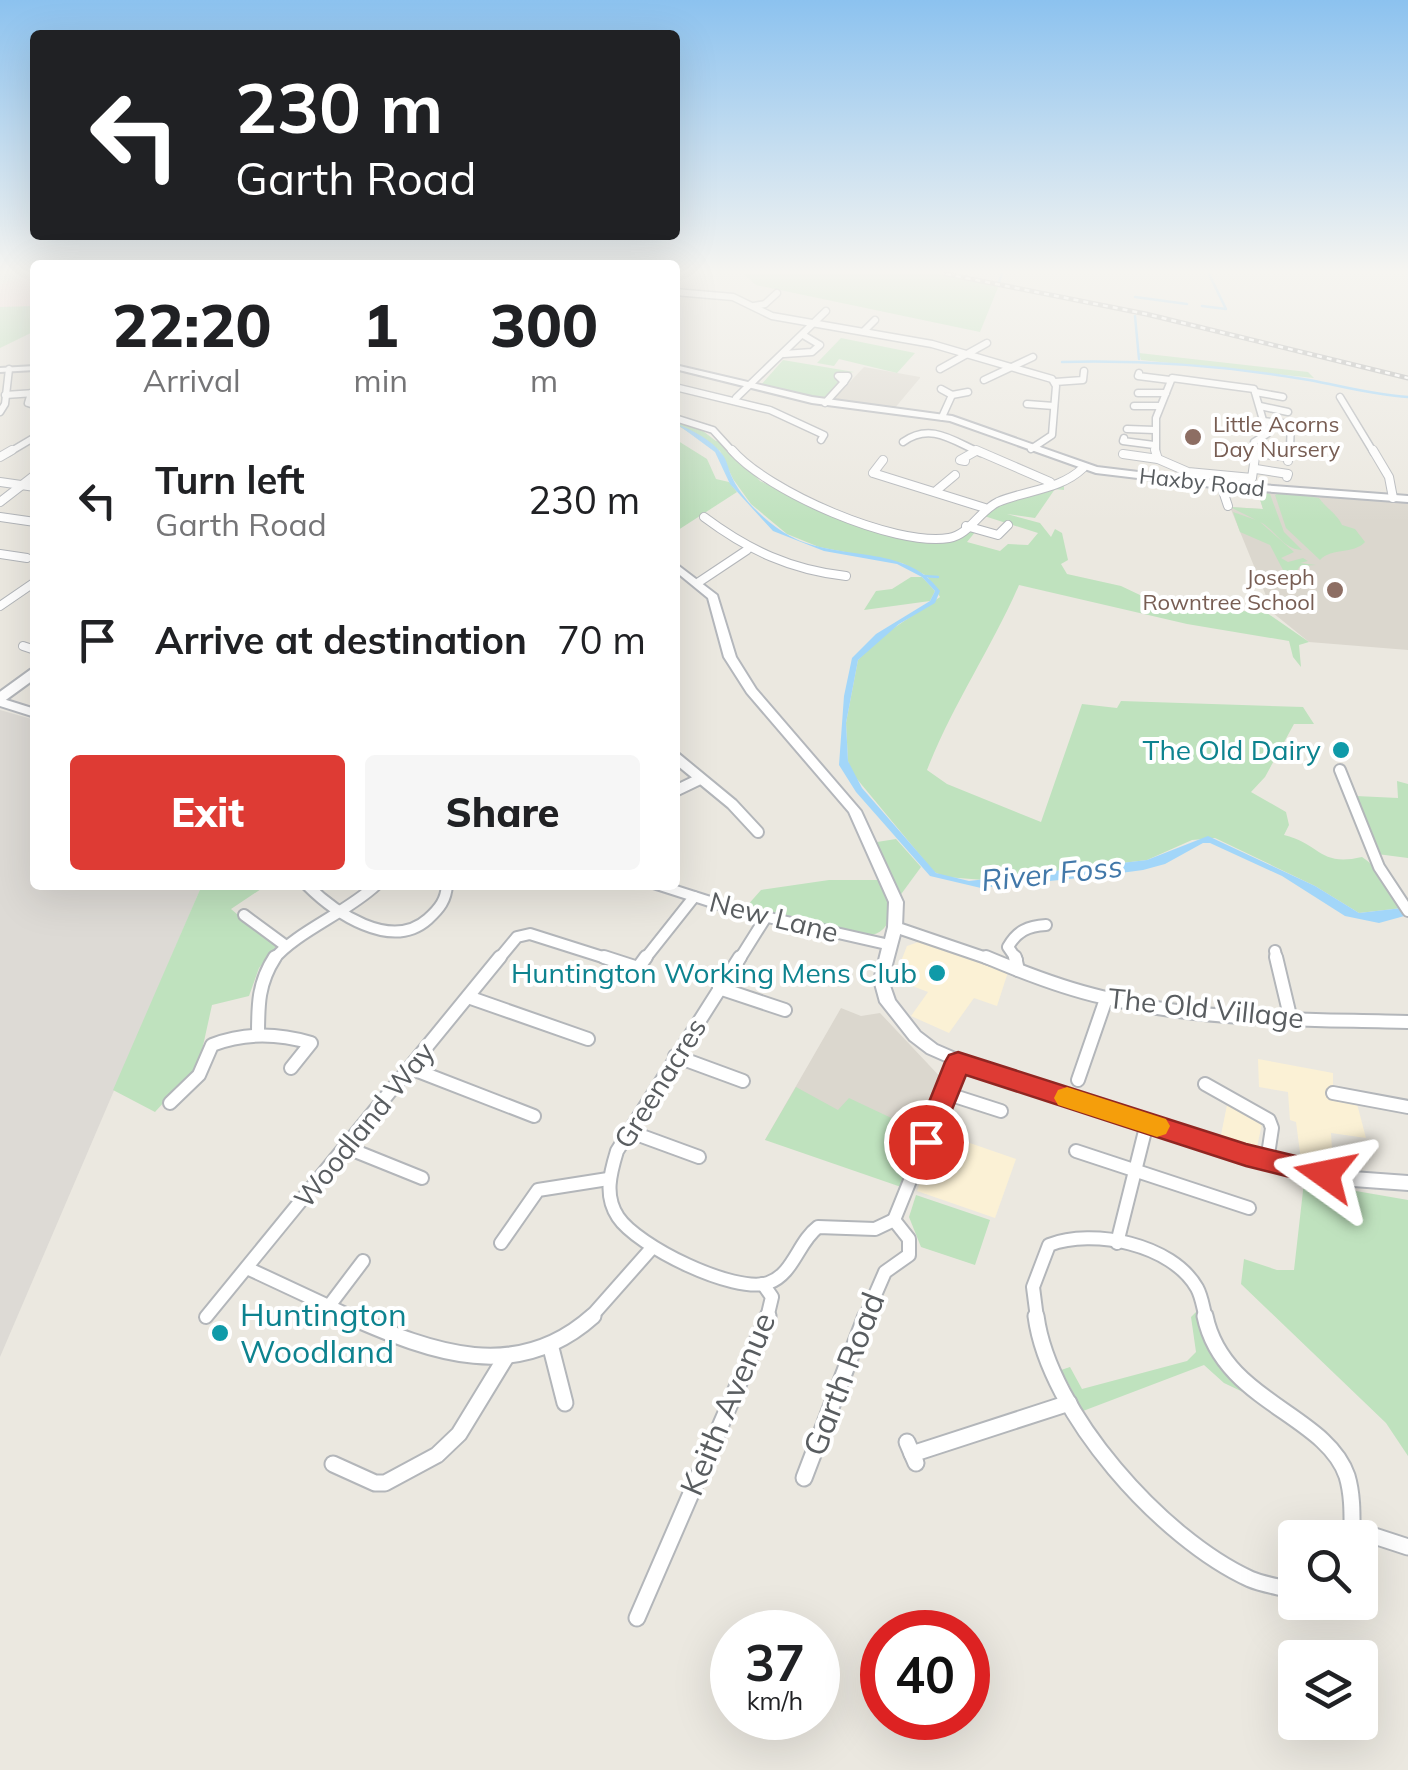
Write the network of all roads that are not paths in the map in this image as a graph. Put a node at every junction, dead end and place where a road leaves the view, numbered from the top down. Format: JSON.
{"nodes":[{"id":1,"x":781,"y":357,"type":"edge"},
{"id":2,"x":961,"y":357,"type":"edge"},
{"id":3,"x":979,"y":357,"type":"edge"},
{"id":4,"x":1032,"y":358,"type":"dead end"},
{"id":5,"x":1012,"y":367,"type":"junction"},
{"id":6,"x":30,"y":368,"type":"edge"},
{"id":7,"x":680,"y":368,"type":"edge"},
{"id":8,"x":940,"y":368,"type":"dead end"},
{"id":9,"x":4,"y":370,"type":"edge"},
{"id":10,"x":1084,"y":371,"type":"dead end"},
{"id":11,"x":984,"y":380,"type":"dead end"},
{"id":12,"x":1170,"y":380,"type":"junction"},
{"id":13,"x":844,"y":382,"type":"dead end"},
{"id":14,"x":1055,"y":382,"type":"junction"},
{"id":15,"x":680,"y":387,"type":"edge"},
{"id":16,"x":751,"y":388,"type":"junction"},
{"id":17,"x":941,"y":388,"type":"dead end"},
{"id":18,"x":1137,"y":389,"type":"junction"},
{"id":19,"x":968,"y":392,"type":"dead end"},
{"id":20,"x":1255,"y":392,"type":"junction"},
{"id":21,"x":1166,"y":393,"type":"junction"},
{"id":22,"x":30,"y":394,"type":"edge"},
{"id":23,"x":1281,"y":394,"type":"dead end"},
{"id":24,"x":952,"y":395,"type":"junction"},
{"id":25,"x":4,"y":396,"type":"edge"},
{"id":26,"x":1340,"y":397,"type":"dead end"},
{"id":27,"x":736,"y":398,"type":"junction"},
{"id":28,"x":825,"y":402,"type":"junction"},
{"id":29,"x":1026,"y":404,"type":"dead end"},
{"id":30,"x":1054,"y":406,"type":"junction"},
{"id":31,"x":1160,"y":406,"type":"junction"},
{"id":32,"x":1260,"y":406,"type":"junction"},
{"id":33,"x":0,"y":412,"type":"edge"},
{"id":34,"x":1289,"y":414,"type":"junction"},
{"id":35,"x":947,"y":418,"type":"junction"},
{"id":36,"x":680,"y":419,"type":"edge"},
{"id":37,"x":1263,"y":422,"type":"junction"},
{"id":38,"x":1128,"y":427,"type":"dead end"},
{"id":39,"x":1155,"y":430,"type":"junction"},
{"id":40,"x":30,"y":440,"type":"edge"},
{"id":41,"x":821,"y":440,"type":"dead end"},
{"id":42,"x":1280,"y":440,"type":"dead end"},
{"id":43,"x":1123,"y":441,"type":"dead end"},
{"id":44,"x":907,"y":442,"type":"dead end"},
{"id":45,"x":1154,"y":445,"type":"junction"},
{"id":46,"x":1030,"y":449,"type":"junction"},
{"id":47,"x":977,"y":451,"type":"junction"},
{"id":48,"x":1258,"y":453,"type":"junction"},
{"id":49,"x":0,"y":457,"type":"edge"},
{"id":50,"x":1122,"y":457,"type":"dead end"},
{"id":51,"x":1158,"y":459,"type":"junction"},
{"id":52,"x":1288,"y":460,"type":"junction"},
{"id":53,"x":965,"y":461,"type":"dead end"},
{"id":54,"x":884,"y":462,"type":"dead end"},
{"id":55,"x":1083,"y":468,"type":"junction"},
{"id":56,"x":1256,"y":468,"type":"junction"},
{"id":57,"x":1164,"y":471,"type":"junction"},
{"id":58,"x":955,"y":475,"type":"dead end"},
{"id":59,"x":30,"y":479,"type":"edge"},
{"id":60,"x":0,"y":482,"type":"edge"},
{"id":61,"x":1051,"y":483,"type":"junction"},
{"id":62,"x":21,"y":485,"type":"junction"},
{"id":63,"x":1220,"y":485,"type":"junction"},
{"id":64,"x":30,"y":486,"type":"edge"},
{"id":65,"x":937,"y":490,"type":"junction"},
{"id":66,"x":1393,"y":498,"type":"junction"},
{"id":67,"x":1408,"y":500,"type":"edge"},
{"id":68,"x":0,"y":502,"type":"edge"},
{"id":69,"x":1228,"y":506,"type":"dead end"},
{"id":70,"x":986,"y":508,"type":"junction"},
{"id":71,"x":0,"y":516,"type":"edge"},
{"id":72,"x":704,"y":517,"type":"dead end"},
{"id":73,"x":30,"y":521,"type":"edge"},
{"id":74,"x":1008,"y":525,"type":"dead end"},
{"id":75,"x":966,"y":526,"type":"junction"},
{"id":76,"x":747,"y":550,"type":"junction"},
{"id":77,"x":0,"y":554,"type":"edge"},
{"id":78,"x":27,"y":558,"type":"dead end"},
{"id":79,"x":680,"y":569,"type":"edge"},
{"id":80,"x":846,"y":576,"type":"dead end"},
{"id":81,"x":699,"y":582,"type":"junction"},
{"id":82,"x":30,"y":585,"type":"edge"},
{"id":83,"x":0,"y":606,"type":"edge"},
{"id":84,"x":23,"y":646,"type":"dead end"},
{"id":85,"x":30,"y":648,"type":"edge"},
{"id":86,"x":30,"y":677,"type":"edge"},
{"id":87,"x":0,"y":700,"type":"edge"},
{"id":88,"x":30,"y":711,"type":"edge"},
{"id":89,"x":680,"y":761,"type":"edge"},
{"id":90,"x":1340,"y":770,"type":"dead end"},
{"id":91,"x":700,"y":779,"type":"junction"},
{"id":92,"x":680,"y":789,"type":"edge"},
{"id":93,"x":758,"y":832,"type":"dead end"},
{"id":94,"x":313,"y":890,"type":"edge"},
{"id":95,"x":370,"y":890,"type":"edge"},
{"id":96,"x":447,"y":890,"type":"edge"},
{"id":97,"x":673,"y":890,"type":"edge"},
{"id":98,"x":694,"y":897,"type":"junction"},
{"id":99,"x":1406,"y":908,"type":"edge"},
{"id":100,"x":339,"y":914,"type":"junction"},
{"id":101,"x":244,"y":915,"type":"dead end"},
{"id":102,"x":766,"y":917,"type":"junction"},
{"id":103,"x":1046,"y":924,"type":"dead end"},
{"id":104,"x":896,"y":927,"type":"junction"},
{"id":105,"x":286,"y":946,"type":"junction"},
{"id":106,"x":890,"y":946,"type":"junction"},
{"id":107,"x":1275,"y":951,"type":"dead end"},
{"id":108,"x":1018,"y":970,"type":"junction"},
{"id":109,"x":719,"y":988,"type":"junction"},
{"id":110,"x":468,"y":998,"type":"junction"},
{"id":111,"x":1106,"y":999,"type":"junction"},
{"id":112,"x":786,"y":1010,"type":"dead end"},
{"id":113,"x":1291,"y":1020,"type":"junction"},
{"id":114,"x":1408,"y":1022,"type":"edge"},
{"id":115,"x":258,"y":1035,"type":"junction"},
{"id":116,"x":588,"y":1039,"type":"dead end"},
{"id":117,"x":196,"y":1045,"type":"dead end"},
{"id":118,"x":212,"y":1045,"type":"junction"},
{"id":119,"x":675,"y":1056,"type":"junction"},
{"id":120,"x":958,"y":1062,"type":"junction"},
{"id":121,"x":291,"y":1068,"type":"dead end"},
{"id":122,"x":410,"y":1068,"type":"junction"},
{"id":123,"x":1078,"y":1080,"type":"dead end"},
{"id":124,"x":742,"y":1081,"type":"dead end"},
{"id":125,"x":1205,"y":1084,"type":"dead end"},
{"id":126,"x":945,"y":1093,"type":"junction"},
{"id":127,"x":1333,"y":1093,"type":"dead end"},
{"id":128,"x":170,"y":1103,"type":"dead end"},
{"id":129,"x":1408,"y":1107,"type":"edge"},
{"id":130,"x":1001,"y":1111,"type":"dead end"},
{"id":131,"x":534,"y":1116,"type":"dead end"},
{"id":132,"x":1148,"y":1123,"type":"junction"},
{"id":133,"x":628,"y":1132,"type":"junction"},
{"id":134,"x":345,"y":1147,"type":"junction"},
{"id":135,"x":1076,"y":1151,"type":"dead end"},
{"id":136,"x":699,"y":1157,"type":"dead end"},
{"id":137,"x":1267,"y":1161,"type":"junction"},
{"id":138,"x":1135,"y":1171,"type":"junction"},
{"id":139,"x":422,"y":1178,"type":"dead end"},
{"id":140,"x":608,"y":1179,"type":"junction"},
{"id":141,"x":1408,"y":1183,"type":"edge"},
{"id":142,"x":1249,"y":1208,"type":"dead end"},
{"id":143,"x":894,"y":1220,"type":"junction"},
{"id":144,"x":501,"y":1242,"type":"dead end"},
{"id":145,"x":1116,"y":1243,"type":"junction"},
{"id":146,"x":651,"y":1249,"type":"junction"},
{"id":147,"x":363,"y":1262,"type":"dead end"},
{"id":148,"x":247,"y":1268,"type":"junction"},
{"id":149,"x":764,"y":1284,"type":"junction"},
{"id":150,"x":329,"y":1306,"type":"junction"},
{"id":151,"x":206,"y":1317,"type":"dead end"},
{"id":152,"x":550,"y":1348,"type":"junction"},
{"id":153,"x":506,"y":1357,"type":"junction"},
{"id":154,"x":1069,"y":1402,"type":"junction"},
{"id":155,"x":565,"y":1404,"type":"dead end"},
{"id":156,"x":912,"y":1453,"type":"dead end"},
{"id":157,"x":333,"y":1464,"type":"dead end"},
{"id":158,"x":804,"y":1478,"type":"dead end"},
{"id":159,"x":1352,"y":1520,"type":"edge"},
{"id":160,"x":1378,"y":1540,"type":"edge"},
{"id":161,"x":1408,"y":1548,"type":"edge"},
{"id":162,"x":1278,"y":1588,"type":"edge"},
{"id":163,"x":637,"y":1618,"type":"dead end"}],
"edges":[{"from":1,"to":16,"type":"street"},
{"from":2,"to":8,"type":"street"},
{"from":3,"to":5,"type":"street"},
{"from":4,"to":5,"type":"street"},
{"from":5,"to":11,"type":"street"},
{"from":5,"to":14,"type":"street"},
{"from":6,"to":9,"type":"street"},
{"from":7,"to":16,"type":"street","name":"Haxby Road"},
{"from":9,"to":25,"type":"street"},
{"from":10,"to":14,"type":"street"},
{"from":12,"to":18,"type":"street"},
{"from":12,"to":20,"type":"street"},
{"from":12,"to":21,"type":"street"},
{"from":13,"to":28,"type":"street"},
{"from":14,"to":30,"type":"street"},
{"from":15,"to":27,"type":"street"},
{"from":16,"to":27,"type":"street"},
{"from":16,"to":28,"type":"street","name":"Haxby Road"},
{"from":17,"to":24,"type":"street"},
{"from":18,"to":21,"type":"street"},
{"from":18,"to":31,"type":"street"},
{"from":19,"to":24,"type":"street"},
{"from":20,"to":23,"type":"street"},
{"from":20,"to":32,"type":"street"},
{"from":21,"to":31,"type":"street"},
{"from":22,"to":25,"type":"street"},
{"from":24,"to":35,"type":"street"},
{"from":25,"to":33,"type":"street"},
{"from":26,"to":66,"type":"street"},
{"from":27,"to":41,"type":"street"},
{"from":28,"to":35,"type":"street","name":"Haxby Road"},
{"from":29,"to":30,"type":"street"},
{"from":30,"to":46,"type":"street"},
{"from":31,"to":39,"type":"street"},
{"from":32,"to":34,"type":"street"},
{"from":32,"to":37,"type":"street"},
{"from":34,"to":37,"type":"street"},
{"from":34,"to":52,"type":"street"},
{"from":35,"to":46,"type":"street","name":"Haxby Road"},
{"from":36,"to":75,"type":"street"},
{"from":37,"to":48,"type":"street"},
{"from":38,"to":39,"type":"street"},
{"from":39,"to":45,"type":"street"},
{"from":40,"to":49,"type":"street"},
{"from":42,"to":52,"type":"street"},
{"from":43,"to":45,"type":"street"},
{"from":44,"to":47,"type":"street"},
{"from":45,"to":51,"type":"street"},
{"from":46,"to":55,"type":"street","name":"Haxby Road"},
{"from":47,"to":53,"type":"street"},
{"from":47,"to":61,"type":"street"},
{"from":48,"to":52,"type":"street"},
{"from":48,"to":56,"type":"street"},
{"from":50,"to":51,"type":"street"},
{"from":51,"to":57,"type":"street"},
{"from":52,"to":56,"type":"street"},
{"from":54,"to":65,"type":"street"},
{"from":55,"to":57,"type":"street","name":"Haxby Road"},
{"from":55,"to":61,"type":"street"},
{"from":56,"to":57,"type":"street"},
{"from":57,"to":63,"type":"street","name":"Haxby Road"},
{"from":58,"to":65,"type":"street"},
{"from":59,"to":62,"type":"street"},
{"from":60,"to":62,"type":"street"},
{"from":61,"to":70,"type":"street"},
{"from":62,"to":64,"type":"street"},
{"from":62,"to":68,"type":"street"},
{"from":63,"to":66,"type":"street","name":"Haxby Road"},
{"from":63,"to":69,"type":"street"},
{"from":65,"to":70,"type":"street"},
{"from":66,"to":67,"type":"street","name":"Haxby Road"},
{"from":70,"to":75,"type":"street"},
{"from":71,"to":73,"type":"street"},
{"from":72,"to":76,"type":"street"},
{"from":74,"to":75,"type":"street"},
{"from":76,"to":80,"type":"street"},
{"from":76,"to":81,"type":"street"},
{"from":77,"to":78,"type":"street"},
{"from":79,"to":81,"type":"street"},
{"from":81,"to":104,"type":"street"},
{"from":82,"to":83,"type":"street"},
{"from":84,"to":85,"type":"street"},
{"from":86,"to":87,"type":"street"},
{"from":87,"to":88,"type":"street"},
{"from":89,"to":91,"type":"street"},
{"from":90,"to":99,"type":"street"},
{"from":91,"to":92,"type":"street"},
{"from":91,"to":93,"type":"street"},
{"from":94,"to":100,"type":"street"},
{"from":95,"to":100,"type":"street"},
{"from":96,"to":100,"type":"street"},
{"from":97,"to":98,"type":"street","name":"New Lane"},
{"from":98,"to":102,"type":"street","name":"New Lane"},
{"from":98,"to":110,"type":"street","name":"Woodland Way"},
{"from":100,"to":105,"type":"street"},
{"from":101,"to":105,"type":"street"},
{"from":102,"to":106,"type":"street","name":"New Lane"},
{"from":102,"to":109,"type":"street","name":"Greenacres"},
{"from":103,"to":108,"type":"street"},
{"from":104,"to":106,"type":"street"},
{"from":104,"to":108,"type":"street","name":"The Old Village"},
{"from":105,"to":115,"type":"street"},
{"from":106,"to":120,"type":"street"},
{"from":107,"to":113,"type":"street"},
{"from":108,"to":111,"type":"street","name":"The Old Village"},
{"from":109,"to":112,"type":"street"},
{"from":109,"to":119,"type":"street","name":"Greenacres"},
{"from":110,"to":116,"type":"street"},
{"from":110,"to":122,"type":"street","name":"Woodland Way"},
{"from":111,"to":113,"type":"street","name":"The Old Village"},
{"from":111,"to":123,"type":"street"},
{"from":113,"to":114,"type":"street","name":"The Old Village"},
{"from":115,"to":118,"type":"street"},
{"from":115,"to":121,"type":"street"},
{"from":117,"to":118,"type":"street"},
{"from":118,"to":128,"type":"street"},
{"from":119,"to":124,"type":"street"},
{"from":119,"to":133,"type":"street","name":"Greenacres"},
{"from":120,"to":126,"type":"street"},
{"from":120,"to":132,"type":"street"},
{"from":122,"to":131,"type":"street"},
{"from":122,"to":134,"type":"street","name":"Woodland Way"},
{"from":125,"to":137,"type":"street"},
{"from":126,"to":130,"type":"street"},
{"from":126,"to":143,"type":"street"},
{"from":127,"to":129,"type":"street"},
{"from":132,"to":137,"type":"street"},
{"from":132,"to":138,"type":"street"},
{"from":133,"to":136,"type":"street"},
{"from":133,"to":140,"type":"street","name":"Greenacres"},
{"from":134,"to":139,"type":"street"},
{"from":134,"to":148,"type":"street","name":"Woodland Way"},
{"from":135,"to":138,"type":"street"},
{"from":137,"to":141,"type":"street"},
{"from":138,"to":142,"type":"street"},
{"from":138,"to":145,"type":"street"},
{"from":140,"to":144,"type":"street"},
{"from":140,"to":146,"type":"street","name":"Greenacres"},
{"from":143,"to":149,"type":"street","name":"Keith Avenue"},
{"from":143,"to":158,"type":"street","name":"Garth Road"},
{"from":145,"to":154,"type":"street"},
{"from":145,"to":159,"type":"street"},
{"from":146,"to":149,"type":"street","name":"Greenacres"},
{"from":146,"to":152,"type":"street"},
{"from":147,"to":150,"type":"street"},
{"from":148,"to":150,"type":"street"},
{"from":148,"to":151,"type":"street","name":"Woodland Way"},
{"from":149,"to":163,"type":"street","name":"Keith Avenue"},
{"from":150,"to":153,"type":"street"},
{"from":152,"to":153,"type":"street"},
{"from":152,"to":155,"type":"street"},
{"from":153,"to":157,"type":"street"},
{"from":154,"to":156,"type":"street"},
{"from":154,"to":162,"type":"street"},
{"from":160,"to":161,"type":"street"}]}
